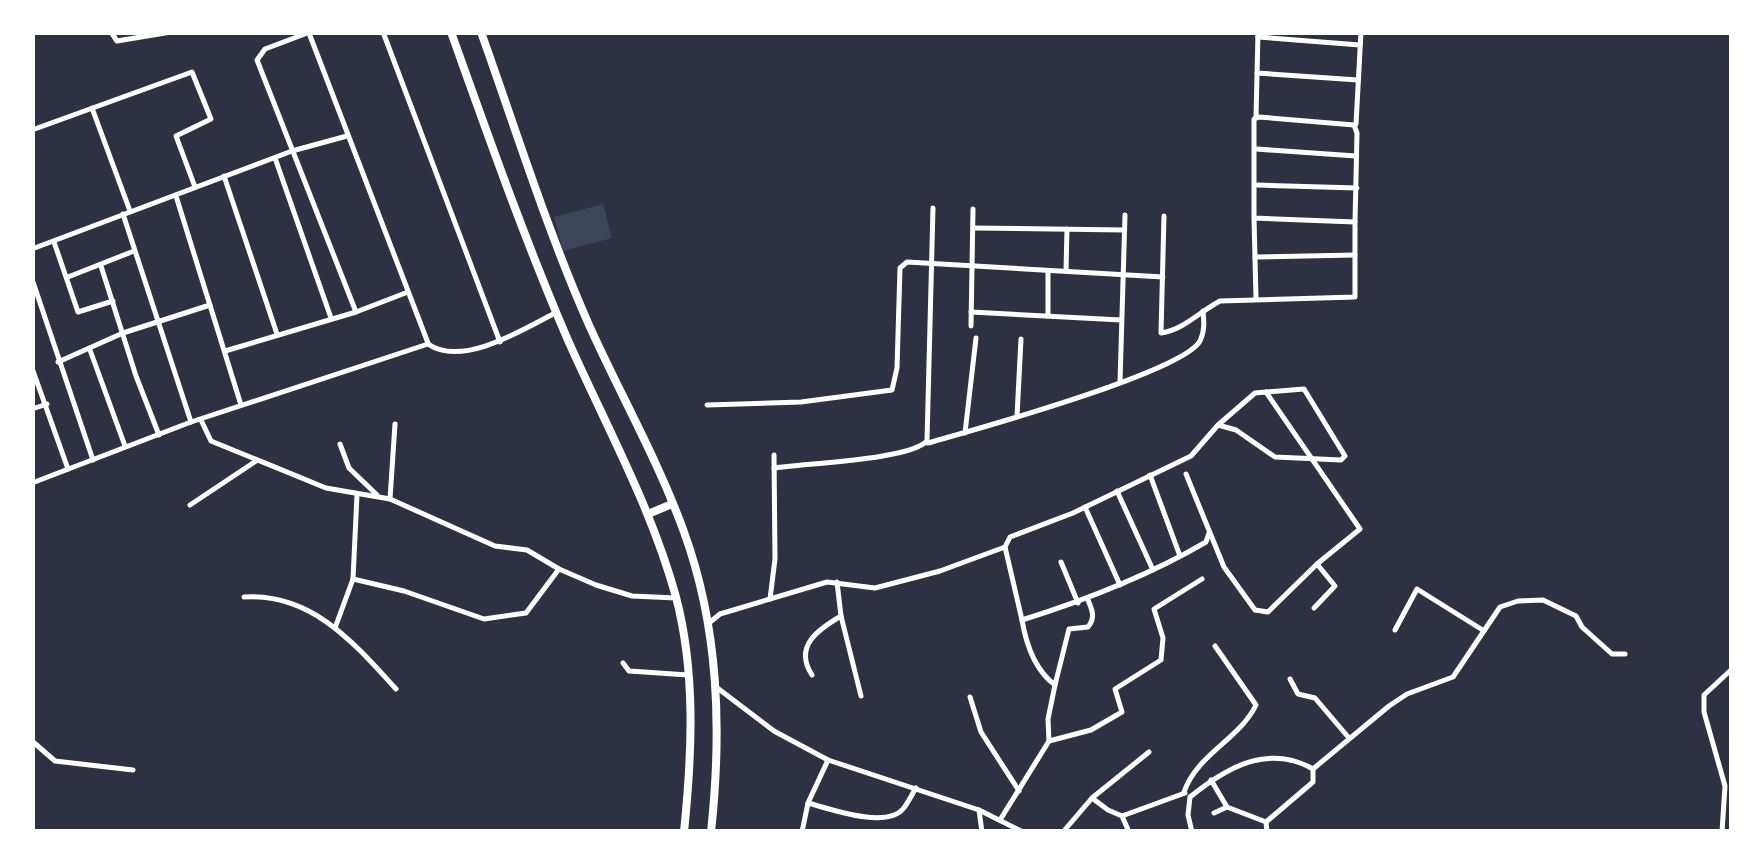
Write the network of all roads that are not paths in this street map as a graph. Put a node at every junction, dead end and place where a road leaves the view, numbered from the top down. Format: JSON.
{"nodes":[{"id":1,"x":111,"y":32,"type":"edge"},
{"id":2,"x":171,"y":32,"type":"edge"},
{"id":3,"x":383,"y":32,"type":"edge"},
{"id":4,"x":451,"y":32,"type":"edge"},
{"id":5,"x":481,"y":32,"type":"edge"},
{"id":6,"x":1361,"y":32,"type":"edge"},
{"id":7,"x":310,"y":33,"type":"edge"},
{"id":8,"x":1258,"y":35,"type":"edge"},
{"id":9,"x":1360,"y":45,"type":"junction"},
{"id":10,"x":1257,"y":73,"type":"junction"},
{"id":11,"x":1358,"y":80,"type":"junction"},
{"id":12,"x":92,"y":108,"type":"junction"},
{"id":13,"x":1256,"y":118,"type":"junction"},
{"id":14,"x":1356,"y":128,"type":"junction"},
{"id":15,"x":32,"y":130,"type":"edge"},
{"id":16,"x":347,"y":136,"type":"junction"},
{"id":17,"x":1256,"y":149,"type":"junction"},
{"id":18,"x":292,"y":151,"type":"junction"},
{"id":19,"x":1356,"y":156,"type":"junction"},
{"id":20,"x":275,"y":158,"type":"junction"},
{"id":21,"x":224,"y":176,"type":"junction"},
{"id":22,"x":1256,"y":185,"type":"junction"},
{"id":23,"x":194,"y":187,"type":"junction"},
{"id":24,"x":1357,"y":188,"type":"junction"},
{"id":25,"x":176,"y":196,"type":"junction"},
{"id":26,"x":933,"y":208,"type":"dead end"},
{"id":27,"x":973,"y":210,"type":"dead end"},
{"id":28,"x":126,"y":212,"type":"junction"},
{"id":29,"x":1125,"y":214,"type":"dead end"},
{"id":30,"x":1164,"y":216,"type":"dead end"},
{"id":31,"x":1254,"y":218,"type":"junction"},
{"id":32,"x":1355,"y":222,"type":"junction"},
{"id":33,"x":973,"y":228,"type":"junction"},
{"id":34,"x":1067,"y":229,"type":"junction"},
{"id":35,"x":1124,"y":230,"type":"junction"},
{"id":36,"x":54,"y":241,"type":"junction"},
{"id":37,"x":32,"y":249,"type":"edge"},
{"id":38,"x":135,"y":251,"type":"junction"},
{"id":39,"x":1355,"y":255,"type":"junction"},
{"id":40,"x":1255,"y":257,"type":"junction"},
{"id":41,"x":932,"y":263,"type":"junction"},
{"id":42,"x":101,"y":266,"type":"junction"},
{"id":43,"x":972,"y":267,"type":"junction"},
{"id":44,"x":1048,"y":271,"type":"junction"},
{"id":45,"x":1066,"y":272,"type":"junction"},
{"id":46,"x":1123,"y":275,"type":"junction"},
{"id":47,"x":68,"y":277,"type":"junction"},
{"id":48,"x":1162,"y":277,"type":"junction"},
{"id":49,"x":32,"y":278,"type":"edge"},
{"id":50,"x":408,"y":292,"type":"junction"},
{"id":51,"x":1256,"y":300,"type":"junction"},
{"id":52,"x":113,"y":301,"type":"junction"},
{"id":53,"x":210,"y":305,"type":"junction"},
{"id":54,"x":1203,"y":310,"type":"junction"},
{"id":55,"x":356,"y":312,"type":"junction"},
{"id":56,"x":557,"y":312,"type":"junction"},
{"id":57,"x":971,"y":312,"type":"junction"},
{"id":58,"x":1048,"y":316,"type":"junction"},
{"id":59,"x":331,"y":318,"type":"junction"},
{"id":60,"x":1121,"y":320,"type":"junction"},
{"id":61,"x":159,"y":321,"type":"junction"},
{"id":62,"x":971,"y":326,"type":"dead end"},
{"id":63,"x":123,"y":334,"type":"junction"},
{"id":64,"x":278,"y":334,"type":"junction"},
{"id":65,"x":976,"y":338,"type":"dead end"},
{"id":66,"x":1021,"y":339,"type":"dead end"},
{"id":67,"x":500,"y":342,"type":"junction"},
{"id":68,"x":428,"y":344,"type":"junction"},
{"id":69,"x":90,"y":349,"type":"junction"},
{"id":70,"x":225,"y":351,"type":"junction"},
{"id":71,"x":58,"y":362,"type":"junction"},
{"id":72,"x":33,"y":368,"type":"edge"},
{"id":73,"x":1120,"y":382,"type":"junction"},
{"id":74,"x":1266,"y":392,"type":"junction"},
{"id":75,"x":47,"y":404,"type":"junction"},
{"id":76,"x":242,"y":405,"type":"junction"},
{"id":77,"x":707,"y":405,"type":"dead end"},
{"id":78,"x":32,"y":410,"type":"edge"},
{"id":79,"x":1016,"y":417,"type":"junction"},
{"id":80,"x":202,"y":420,"type":"junction"},
{"id":81,"x":192,"y":422,"type":"junction"},
{"id":82,"x":395,"y":424,"type":"dead end"},
{"id":83,"x":1218,"y":425,"type":"junction"},
{"id":84,"x":964,"y":433,"type":"junction"},
{"id":85,"x":159,"y":436,"type":"junction"},
{"id":86,"x":340,"y":444,"type":"dead end"},
{"id":87,"x":925,"y":444,"type":"junction"},
{"id":88,"x":126,"y":446,"type":"junction"},
{"id":89,"x":774,"y":455,"type":"dead end"},
{"id":90,"x":1310,"y":456,"type":"junction"},
{"id":91,"x":92,"y":460,"type":"junction"},
{"id":92,"x":256,"y":461,"type":"junction"},
{"id":93,"x":774,"y":468,"type":"junction"},
{"id":94,"x":68,"y":469,"type":"junction"},
{"id":95,"x":1186,"y":474,"type":"dead end"},
{"id":96,"x":1150,"y":475,"type":"junction"},
{"id":97,"x":33,"y":480,"type":"edge"},
{"id":98,"x":1117,"y":490,"type":"junction"},
{"id":99,"x":358,"y":495,"type":"junction"},
{"id":100,"x":379,"y":497,"type":"junction"},
{"id":101,"x":390,"y":499,"type":"junction"},
{"id":102,"x":672,"y":504,"type":"junction"},
{"id":103,"x":190,"y":505,"type":"dead end"},
{"id":104,"x":1084,"y":508,"type":"junction"},
{"id":105,"x":648,"y":514,"type":"junction"},
{"id":106,"x":1210,"y":532,"type":"junction"},
{"id":107,"x":1005,"y":547,"type":"junction"},
{"id":108,"x":1180,"y":556,"type":"junction"},
{"id":109,"x":1061,"y":562,"type":"dead end"},
{"id":110,"x":1317,"y":564,"type":"junction"},
{"id":111,"x":558,"y":569,"type":"junction"},
{"id":112,"x":1153,"y":570,"type":"junction"},
{"id":113,"x":353,"y":579,"type":"junction"},
{"id":114,"x":1202,"y":579,"type":"dead end"},
{"id":115,"x":837,"y":581,"type":"junction"},
{"id":116,"x":1120,"y":585,"type":"junction"},
{"id":117,"x":244,"y":597,"type":"dead end"},
{"id":118,"x":676,"y":598,"type":"junction"},
{"id":119,"x":770,"y":599,"type":"junction"},
{"id":120,"x":1088,"y":600,"type":"junction"},
{"id":121,"x":1078,"y":603,"type":"junction"},
{"id":122,"x":1314,"y":608,"type":"dead end"},
{"id":123,"x":841,"y":616,"type":"junction"},
{"id":124,"x":1022,"y":620,"type":"junction"},
{"id":125,"x":709,"y":623,"type":"junction"},
{"id":126,"x":334,"y":628,"type":"junction"},
{"id":127,"x":1482,"y":629,"type":"junction"},
{"id":128,"x":1394,"y":630,"type":"dead end"},
{"id":129,"x":1216,"y":646,"type":"dead end"},
{"id":130,"x":1625,"y":654,"type":"dead end"},
{"id":131,"x":624,"y":662,"type":"dead end"},
{"id":132,"x":1732,"y":669,"type":"edge"},
{"id":133,"x":688,"y":675,"type":"junction"},
{"id":134,"x":812,"y":675,"type":"dead end"},
{"id":135,"x":1290,"y":678,"type":"dead end"},
{"id":136,"x":1054,"y":684,"type":"junction"},
{"id":137,"x":716,"y":687,"type":"junction"},
{"id":138,"x":396,"y":689,"type":"dead end"},
{"id":139,"x":861,"y":696,"type":"dead end"},
{"id":140,"x":970,"y":697,"type":"dead end"},
{"id":141,"x":1349,"y":738,"type":"junction"},
{"id":142,"x":32,"y":741,"type":"edge"},
{"id":143,"x":1050,"y":741,"type":"junction"},
{"id":144,"x":1149,"y":752,"type":"dead end"},
{"id":145,"x":828,"y":760,"type":"junction"},
{"id":146,"x":1313,"y":769,"type":"junction"},
{"id":147,"x":134,"y":770,"type":"dead end"},
{"id":148,"x":1211,"y":780,"type":"junction"},
{"id":149,"x":916,"y":788,"type":"junction"},
{"id":150,"x":1020,"y":791,"type":"junction"},
{"id":151,"x":1187,"y":795,"type":"junction"},
{"id":152,"x":1092,"y":798,"type":"junction"},
{"id":153,"x":808,"y":803,"type":"junction"},
{"id":154,"x":1227,"y":807,"type":"junction"},
{"id":155,"x":979,"y":810,"type":"junction"},
{"id":156,"x":1214,"y":813,"type":"dead end"},
{"id":157,"x":1122,"y":816,"type":"junction"},
{"id":158,"x":1000,"y":820,"type":"junction"},
{"id":159,"x":1266,"y":822,"type":"junction"},
{"id":160,"x":684,"y":832,"type":"edge"},
{"id":161,"x":710,"y":832,"type":"edge"},
{"id":162,"x":802,"y":832,"type":"edge"},
{"id":163,"x":982,"y":832,"type":"edge"},
{"id":164,"x":1023,"y":832,"type":"edge"},
{"id":165,"x":1063,"y":832,"type":"edge"},
{"id":166,"x":1129,"y":832,"type":"edge"},
{"id":167,"x":1192,"y":832,"type":"edge"},
{"id":168,"x":1267,"y":832,"type":"edge"},
{"id":169,"x":1722,"y":832,"type":"edge"}],
"edges":[{"from":1,"to":2,"type":"street"},
{"from":3,"to":67,"type":"street"},
{"from":4,"to":56,"type":"highway"},
{"from":5,"to":102,"type":"highway"},
{"from":6,"to":9,"type":"street"},
{"from":7,"to":16,"type":"street"},
{"from":7,"to":18,"type":"street"},
{"from":8,"to":9,"type":"street"},
{"from":8,"to":10,"type":"street"},
{"from":9,"to":11,"type":"street"},
{"from":10,"to":11,"type":"street"},
{"from":10,"to":13,"type":"street"},
{"from":11,"to":14,"type":"street"},
{"from":12,"to":15,"type":"street"},
{"from":12,"to":23,"type":"street"},
{"from":12,"to":28,"type":"street"},
{"from":13,"to":14,"type":"street"},
{"from":13,"to":17,"type":"street"},
{"from":14,"to":19,"type":"street"},
{"from":16,"to":18,"type":"street"},
{"from":16,"to":50,"type":"street"},
{"from":17,"to":19,"type":"street"},
{"from":17,"to":22,"type":"street"},
{"from":18,"to":20,"type":"street"},
{"from":18,"to":55,"type":"street"},
{"from":19,"to":24,"type":"street"},
{"from":20,"to":21,"type":"street"},
{"from":20,"to":59,"type":"street"},
{"from":21,"to":23,"type":"street"},
{"from":21,"to":64,"type":"street"},
{"from":22,"to":24,"type":"street"},
{"from":22,"to":31,"type":"street"},
{"from":23,"to":25,"type":"street"},
{"from":24,"to":32,"type":"street"},
{"from":25,"to":28,"type":"street"},
{"from":25,"to":53,"type":"street"},
{"from":26,"to":41,"type":"street"},
{"from":27,"to":33,"type":"street"},
{"from":28,"to":36,"type":"street"},
{"from":28,"to":38,"type":"street"},
{"from":29,"to":35,"type":"street"},
{"from":30,"to":48,"type":"street"},
{"from":31,"to":32,"type":"street"},
{"from":31,"to":40,"type":"street"},
{"from":32,"to":39,"type":"street"},
{"from":33,"to":34,"type":"street"},
{"from":33,"to":43,"type":"street"},
{"from":34,"to":35,"type":"street"},
{"from":34,"to":45,"type":"street"},
{"from":35,"to":46,"type":"street"},
{"from":36,"to":37,"type":"street"},
{"from":36,"to":47,"type":"street"},
{"from":38,"to":42,"type":"street"},
{"from":38,"to":61,"type":"street"},
{"from":39,"to":40,"type":"street"},
{"from":39,"to":51,"type":"street"},
{"from":40,"to":51,"type":"street"},
{"from":41,"to":43,"type":"street"},
{"from":41,"to":77,"type":"street"},
{"from":41,"to":87,"type":"street"},
{"from":42,"to":47,"type":"street"},
{"from":42,"to":52,"type":"street"},
{"from":43,"to":44,"type":"street"},
{"from":43,"to":57,"type":"street"},
{"from":44,"to":45,"type":"street"},
{"from":44,"to":58,"type":"street"},
{"from":45,"to":46,"type":"street"},
{"from":46,"to":48,"type":"street"},
{"from":46,"to":60,"type":"street"},
{"from":47,"to":52,"type":"street"},
{"from":48,"to":54,"type":"street"},
{"from":49,"to":71,"type":"street"},
{"from":50,"to":55,"type":"street"},
{"from":50,"to":68,"type":"street"},
{"from":51,"to":54,"type":"street"},
{"from":52,"to":63,"type":"street"},
{"from":53,"to":61,"type":"street"},
{"from":53,"to":70,"type":"street"},
{"from":54,"to":73,"type":"street"},
{"from":55,"to":59,"type":"street"},
{"from":56,"to":67,"type":"street"},
{"from":56,"to":105,"type":"highway"},
{"from":57,"to":58,"type":"street"},
{"from":57,"to":62,"type":"street"},
{"from":58,"to":60,"type":"street"},
{"from":59,"to":64,"type":"street"},
{"from":60,"to":73,"type":"street"},
{"from":61,"to":63,"type":"street"},
{"from":61,"to":81,"type":"street"},
{"from":63,"to":69,"type":"street"},
{"from":63,"to":85,"type":"street"},
{"from":64,"to":70,"type":"street"},
{"from":65,"to":84,"type":"street"},
{"from":66,"to":79,"type":"street"},
{"from":67,"to":68,"type":"street"},
{"from":68,"to":76,"type":"street"},
{"from":69,"to":71,"type":"street"},
{"from":69,"to":88,"type":"street"},
{"from":70,"to":76,"type":"street"},
{"from":71,"to":91,"type":"street"},
{"from":72,"to":75,"type":"street"},
{"from":73,"to":79,"type":"street"},
{"from":74,"to":83,"type":"street"},
{"from":74,"to":90,"type":"street"},
{"from":74,"to":90,"type":"street"},
{"from":75,"to":78,"type":"street"},
{"from":75,"to":94,"type":"street"},
{"from":76,"to":80,"type":"street"},
{"from":79,"to":84,"type":"street"},
{"from":80,"to":81,"type":"street"},
{"from":80,"to":92,"type":"street"},
{"from":81,"to":85,"type":"street"},
{"from":82,"to":101,"type":"street"},
{"from":83,"to":90,"type":"street"},
{"from":83,"to":96,"type":"street"},
{"from":84,"to":87,"type":"street"},
{"from":85,"to":88,"type":"street"},
{"from":86,"to":100,"type":"street"},
{"from":87,"to":93,"type":"street"},
{"from":88,"to":91,"type":"street"},
{"from":89,"to":93,"type":"street"},
{"from":90,"to":110,"type":"street"},
{"from":91,"to":94,"type":"street"},
{"from":92,"to":99,"type":"street"},
{"from":92,"to":103,"type":"street"},
{"from":93,"to":119,"type":"street"},
{"from":94,"to":97,"type":"street"},
{"from":95,"to":106,"type":"street"},
{"from":96,"to":98,"type":"street"},
{"from":96,"to":108,"type":"street"},
{"from":98,"to":104,"type":"street"},
{"from":98,"to":112,"type":"street"},
{"from":99,"to":100,"type":"street"},
{"from":99,"to":113,"type":"street"},
{"from":100,"to":101,"type":"street"},
{"from":101,"to":111,"type":"street"},
{"from":102,"to":105,"type":"highway"},
{"from":102,"to":125,"type":"highway"},
{"from":104,"to":107,"type":"street"},
{"from":104,"to":116,"type":"street"},
{"from":105,"to":118,"type":"highway"},
{"from":106,"to":108,"type":"street"},
{"from":106,"to":110,"type":"street"},
{"from":107,"to":115,"type":"street"},
{"from":107,"to":124,"type":"street"},
{"from":108,"to":112,"type":"street"},
{"from":109,"to":121,"type":"street"},
{"from":110,"to":122,"type":"street"},
{"from":111,"to":113,"type":"street"},
{"from":111,"to":118,"type":"street"},
{"from":112,"to":116,"type":"street"},
{"from":113,"to":126,"type":"street"},
{"from":114,"to":143,"type":"street"},
{"from":115,"to":119,"type":"street"},
{"from":115,"to":123,"type":"street"},
{"from":116,"to":120,"type":"street"},
{"from":117,"to":126,"type":"street"},
{"from":118,"to":133,"type":"highway"},
{"from":119,"to":125,"type":"street"},
{"from":120,"to":121,"type":"street"},
{"from":120,"to":136,"type":"street"},
{"from":121,"to":124,"type":"street"},
{"from":123,"to":134,"type":"street"},
{"from":123,"to":139,"type":"street"},
{"from":124,"to":136,"type":"street"},
{"from":125,"to":137,"type":"highway"},
{"from":126,"to":138,"type":"street"},
{"from":127,"to":128,"type":"street"},
{"from":127,"to":130,"type":"street"},
{"from":127,"to":141,"type":"street"},
{"from":129,"to":151,"type":"street"},
{"from":131,"to":133,"type":"street"},
{"from":132,"to":169,"type":"street"},
{"from":133,"to":160,"type":"highway"},
{"from":135,"to":141,"type":"street"},
{"from":136,"to":143,"type":"street"},
{"from":137,"to":145,"type":"street"},
{"from":137,"to":161,"type":"highway"},
{"from":140,"to":150,"type":"street"},
{"from":141,"to":146,"type":"street"},
{"from":142,"to":147,"type":"street"},
{"from":143,"to":150,"type":"street"},
{"from":144,"to":152,"type":"street"},
{"from":145,"to":149,"type":"street"},
{"from":145,"to":153,"type":"street"},
{"from":146,"to":148,"type":"street"},
{"from":146,"to":159,"type":"street"},
{"from":148,"to":151,"type":"street"},
{"from":148,"to":154,"type":"street"},
{"from":149,"to":153,"type":"street"},
{"from":149,"to":155,"type":"street"},
{"from":150,"to":158,"type":"street"},
{"from":151,"to":157,"type":"street"},
{"from":151,"to":167,"type":"street"},
{"from":152,"to":157,"type":"street"},
{"from":152,"to":165,"type":"street"},
{"from":153,"to":162,"type":"street"},
{"from":154,"to":156,"type":"street"},
{"from":154,"to":159,"type":"street"},
{"from":155,"to":158,"type":"street"},
{"from":155,"to":163,"type":"street"},
{"from":157,"to":166,"type":"street"},
{"from":158,"to":164,"type":"street"},
{"from":159,"to":168,"type":"street"}]}
